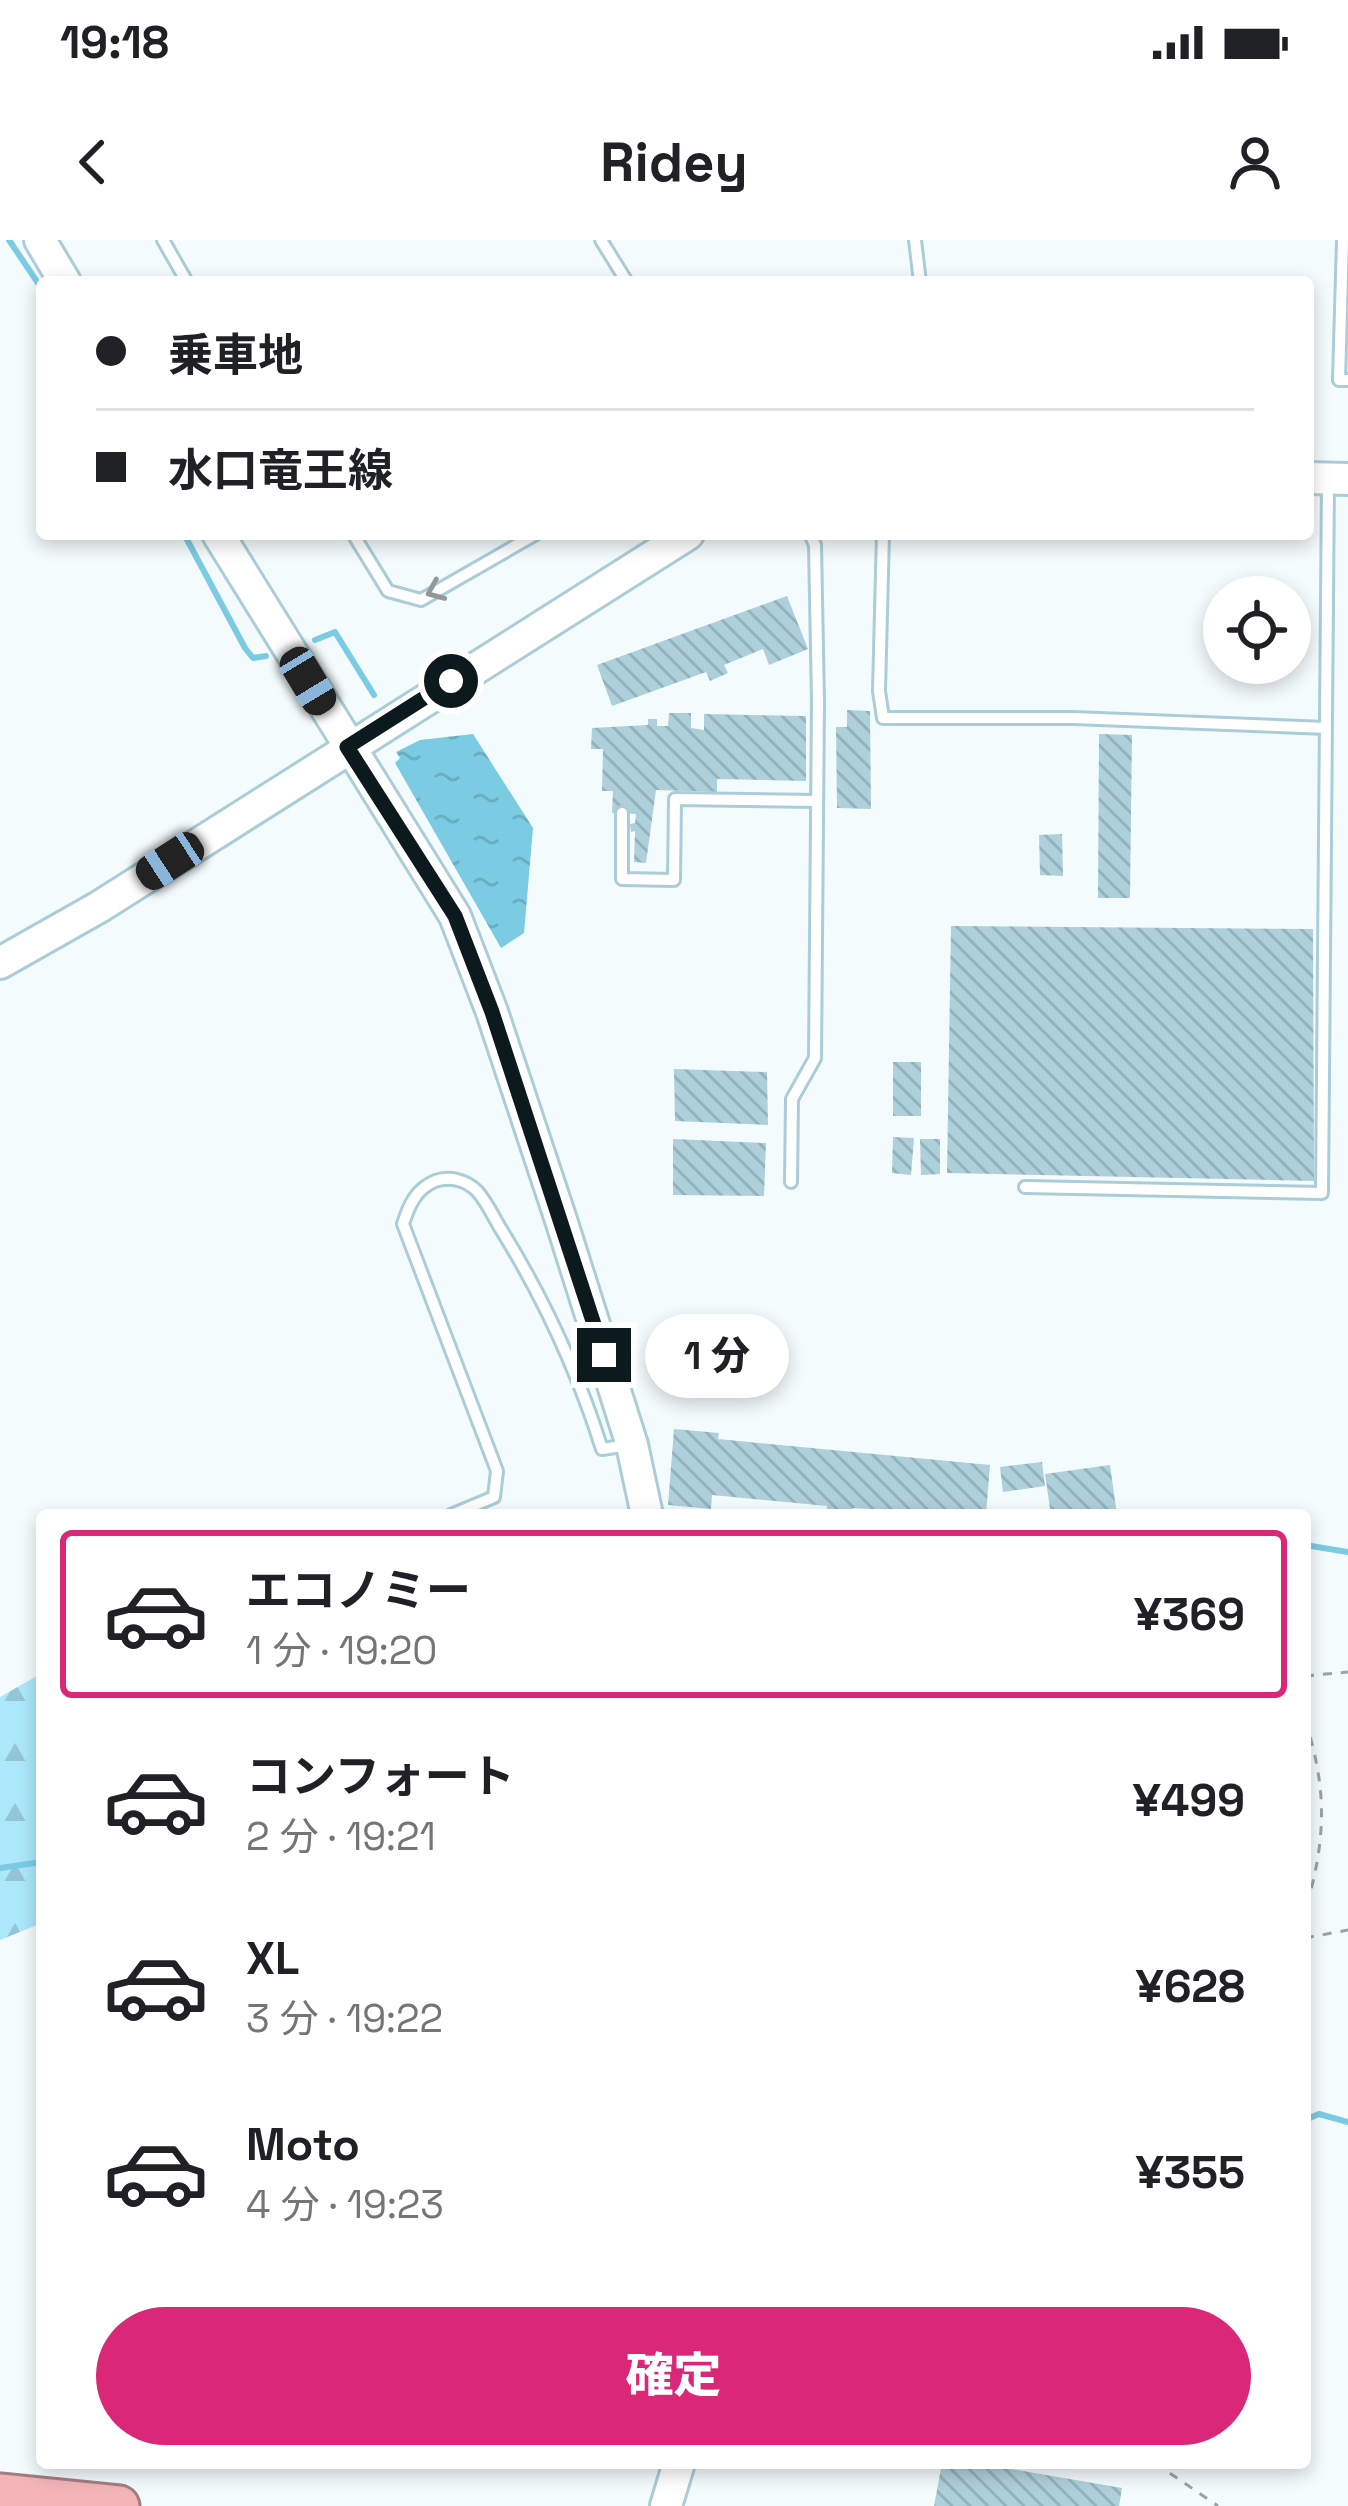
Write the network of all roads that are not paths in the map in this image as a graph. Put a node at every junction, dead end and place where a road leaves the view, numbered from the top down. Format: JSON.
{"nodes":[{"id":1,"x":40,"y":240,"type":"edge"},
{"id":2,"x":163,"y":240,"type":"edge"},
{"id":3,"x":602,"y":240,"type":"edge"},
{"id":4,"x":915,"y":240,"type":"edge"},
{"id":5,"x":1343,"y":240,"type":"edge"},
{"id":6,"x":61,"y":276,"type":"edge"},
{"id":7,"x":184,"y":276,"type":"edge"},
{"id":8,"x":623,"y":276,"type":"edge"},
{"id":9,"x":919,"y":276,"type":"edge"},
{"id":10,"x":1345,"y":307,"type":"edge"},
{"id":11,"x":1348,"y":380,"type":"edge"},
{"id":12,"x":1328,"y":478,"type":"edge"},
{"id":13,"x":222,"y":540,"type":"edge"},
{"id":14,"x":357,"y":540,"type":"edge"},
{"id":15,"x":526,"y":540,"type":"edge"},
{"id":16,"x":678,"y":540,"type":"edge"},
{"id":17,"x":811,"y":540,"type":"edge"},
{"id":18,"x":883,"y":540,"type":"edge"},
{"id":19,"x":1326,"y":728,"type":"junction"},
{"id":20,"x":347,"y":747,"type":"junction"},
{"id":21,"x":817,"y":800,"type":"junction"},
{"id":22,"x":622,"y":813,"type":"dead end"},
{"id":23,"x":0,"y":963,"type":"edge"},
{"id":24,"x":791,"y":1183,"type":"dead end"},
{"id":25,"x":1025,"y":1187,"type":"dead end"},
{"id":26,"x":632,"y":1445,"type":"junction"},
{"id":27,"x":466,"y":1509,"type":"edge"},
{"id":28,"x":646,"y":1509,"type":"edge"},
{"id":29,"x":678,"y":2469,"type":"edge"},
{"id":30,"x":0,"y":2494,"type":"edge"},
{"id":31,"x":119,"y":2506,"type":"edge"},
{"id":32,"x":666,"y":2506,"type":"edge"}],
"edges":[{"from":1,"to":6,"type":"main road"},
{"from":2,"to":7,"type":"lane"},
{"from":3,"to":8,"type":"lane"},
{"from":4,"to":9,"type":"lane"},
{"from":5,"to":10,"type":"lane"},
{"from":10,"to":11,"type":"lane"},
{"from":12,"to":19,"type":"lane"},
{"from":13,"to":20,"type":"main road"},
{"from":15,"to":14,"type":"lane","one_way":true},
{"from":16,"to":20,"type":"main road"},
{"from":17,"to":21,"type":"lane"},
{"from":18,"to":19,"type":"lane"},
{"from":19,"to":25,"type":"lane"},
{"from":20,"to":23,"type":"main road"},
{"from":20,"to":26,"type":"main road"},
{"from":21,"to":22,"type":"lane"},
{"from":21,"to":24,"type":"lane"},
{"from":26,"to":27,"type":"lane"},
{"from":26,"to":28,"type":"main road"},
{"from":29,"to":32,"type":"main road"},
{"from":30,"to":31,"type":"highway"}]}
